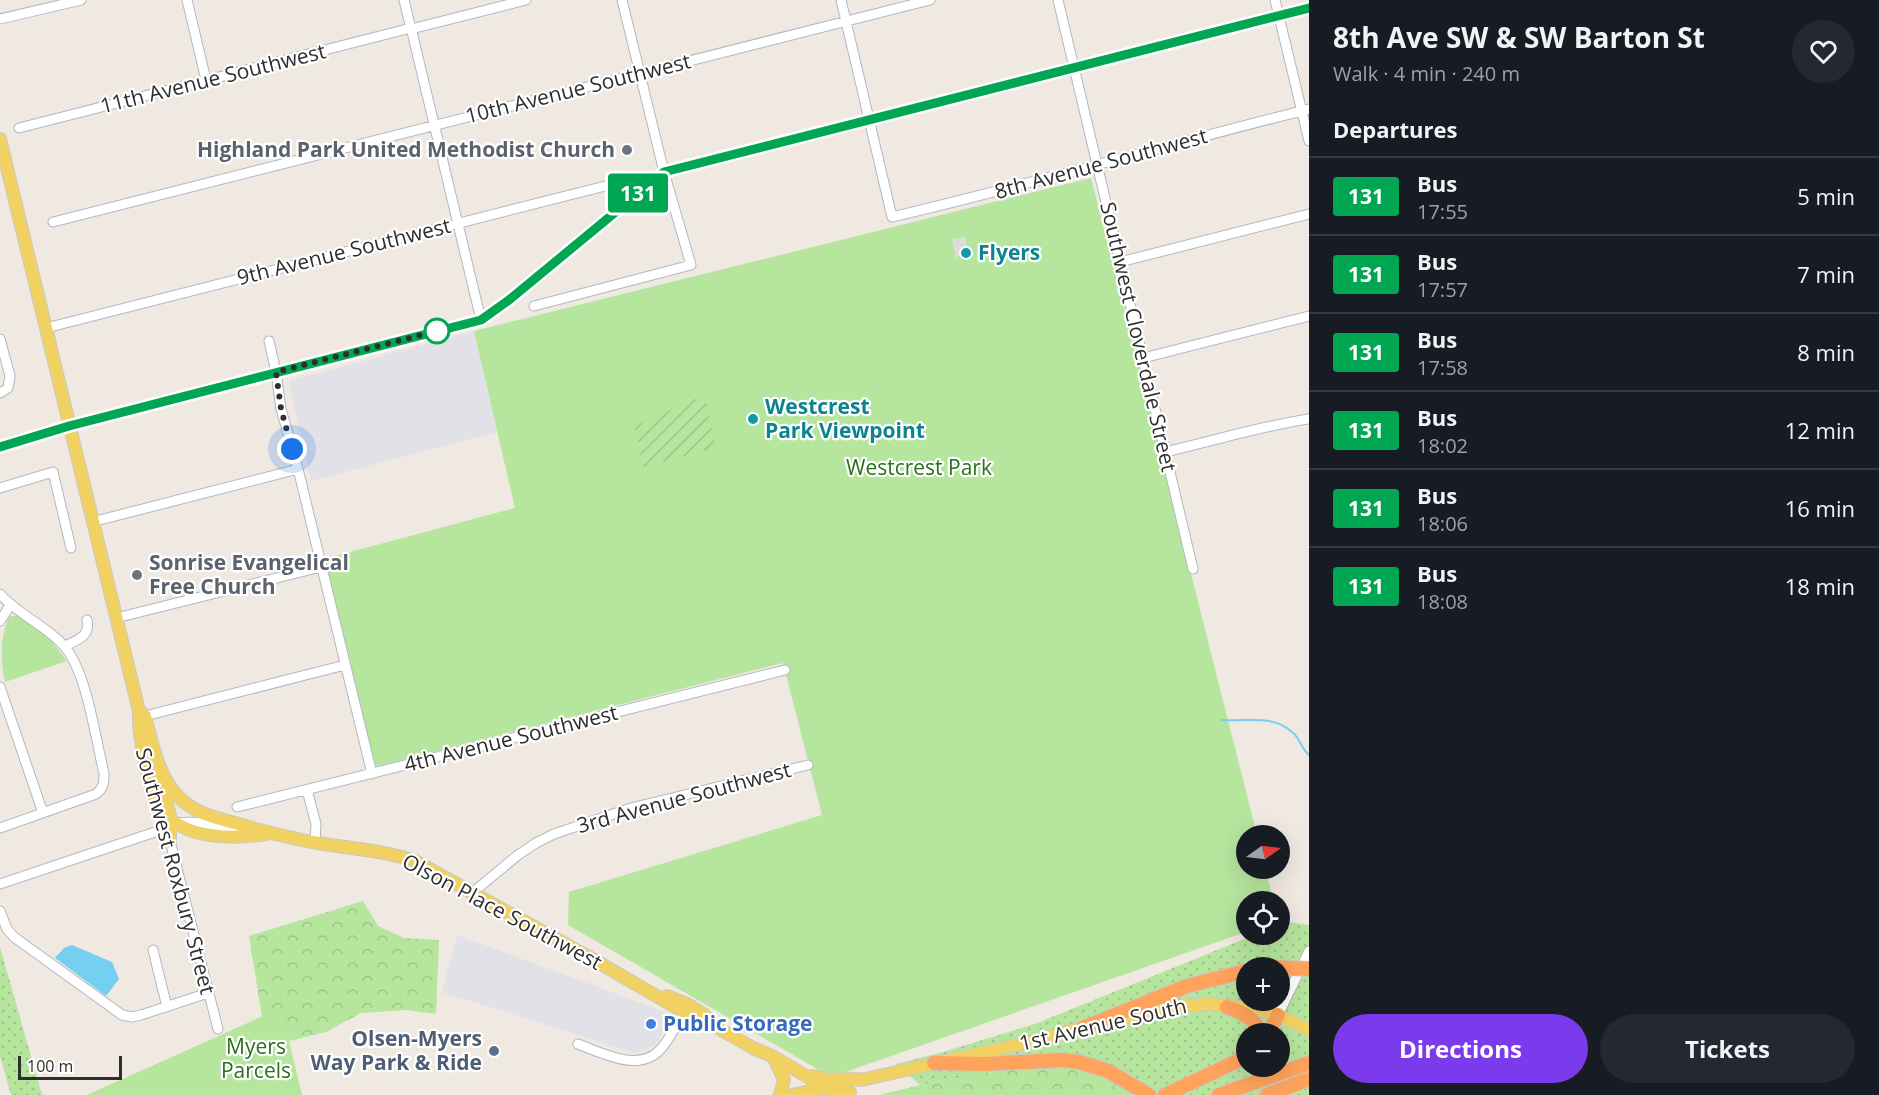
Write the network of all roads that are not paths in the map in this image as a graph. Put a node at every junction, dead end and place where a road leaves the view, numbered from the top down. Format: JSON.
{"nodes":[{"id":1,"x":81,"y":0,"type":"edge"},
{"id":2,"x":187,"y":0,"type":"edge"},
{"id":3,"x":404,"y":0,"type":"edge"},
{"id":4,"x":526,"y":0,"type":"edge"},
{"id":5,"x":622,"y":0,"type":"edge"},
{"id":6,"x":840,"y":0,"type":"edge"},
{"id":7,"x":930,"y":0,"type":"edge"},
{"id":8,"x":1058,"y":0,"type":"edge"},
{"id":9,"x":1275,"y":0,"type":"edge"},
{"id":10,"x":1309,"y":8,"type":"edge"},
{"id":11,"x":1279,"y":16,"type":"junction"},
{"id":12,"x":0,"y":20,"type":"edge"},
{"id":13,"x":846,"y":21,"type":"junction"},
{"id":14,"x":411,"y":29,"type":"junction"},
{"id":15,"x":1074,"y":68,"type":"junction"},
{"id":16,"x":640,"y":74,"type":"junction"},
{"id":17,"x":206,"y":80,"type":"junction"},
{"id":18,"x":1306,"y":110,"type":"edge"},
{"id":19,"x":869,"y":120,"type":"junction"},
{"id":20,"x":434,"y":126,"type":"junction"},
{"id":21,"x":19,"y":128,"type":"dead end"},
{"id":22,"x":0,"y":139,"type":"edge"},
{"id":23,"x":1309,"y":141,"type":"edge"},
{"id":24,"x":1097,"y":163,"type":"junction"},
{"id":25,"x":664,"y":172,"type":"junction"},
{"id":26,"x":641,"y":190,"type":"junction"},
{"id":27,"x":1309,"y":214,"type":"edge"},
{"id":28,"x":52,"y":222,"type":"dead end"},
{"id":29,"x":458,"y":224,"type":"junction"},
{"id":30,"x":1120,"y":262,"type":"junction"},
{"id":31,"x":534,"y":306,"type":"dead end"},
{"id":32,"x":1309,"y":316,"type":"edge"},
{"id":33,"x":481,"y":320,"type":"junction"},
{"id":34,"x":46,"y":328,"type":"junction"},
{"id":35,"x":0,"y":339,"type":"edge"},
{"id":36,"x":268,"y":341,"type":"dead end"},
{"id":37,"x":1143,"y":358,"type":"junction"},
{"id":38,"x":276,"y":372,"type":"junction"},
{"id":39,"x":4,"y":391,"type":"edge"},
{"id":40,"x":1309,"y":419,"type":"edge"},
{"id":41,"x":69,"y":426,"type":"junction"},
{"id":42,"x":0,"y":447,"type":"edge"},
{"id":43,"x":1165,"y":452,"type":"junction"},
{"id":44,"x":298,"y":469,"type":"junction"},
{"id":45,"x":0,"y":488,"type":"edge"},
{"id":46,"x":92,"y":522,"type":"junction"},
{"id":47,"x":71,"y":548,"type":"dead end"},
{"id":48,"x":321,"y":567,"type":"junction"},
{"id":49,"x":1193,"y":569,"type":"dead end"},
{"id":50,"x":0,"y":594,"type":"edge"},
{"id":51,"x":11,"y":604,"type":"junction"},
{"id":52,"x":116,"y":618,"type":"junction"},
{"id":53,"x":87,"y":620,"type":"dead end"},
{"id":54,"x":0,"y":621,"type":"edge"},
{"id":55,"x":65,"y":646,"type":"junction"},
{"id":56,"x":345,"y":665,"type":"junction"},
{"id":57,"x":784,"y":670,"type":"dead end"},
{"id":58,"x":0,"y":687,"type":"edge"},
{"id":59,"x":142,"y":714,"type":"junction"},
{"id":60,"x":808,"y":765,"type":"dead end"},
{"id":61,"x":159,"y":766,"type":"junction"},
{"id":62,"x":372,"y":774,"type":"junction"},
{"id":63,"x":307,"y":790,"type":"junction"},
{"id":64,"x":180,"y":798,"type":"joint"},
{"id":65,"x":237,"y":807,"type":"dead end"},
{"id":66,"x":43,"y":813,"type":"junction"},
{"id":67,"x":168,"y":826,"type":"junction"},
{"id":68,"x":0,"y":828,"type":"edge"},
{"id":69,"x":270,"y":834,"type":"junction"},
{"id":70,"x":315,"y":842,"type":"junction"},
{"id":71,"x":0,"y":884,"type":"edge"},
{"id":72,"x":472,"y":893,"type":"junction"},
{"id":73,"x":0,"y":911,"type":"edge"},
{"id":74,"x":153,"y":950,"type":"dead end"},
{"id":75,"x":1309,"y":951,"type":"edge"},
{"id":76,"x":1290,"y":968,"type":"edge"},
{"id":77,"x":1309,"y":969,"type":"edge"},
{"id":78,"x":1236,"y":974,"type":"edge"},
{"id":79,"x":208,"y":993,"type":"junction"},
{"id":80,"x":657,"y":995,"type":"junction"},
{"id":81,"x":167,"y":1007,"type":"junction"},
{"id":82,"x":1227,"y":1007,"type":"junction"},
{"id":83,"x":684,"y":1012,"type":"junction"},
{"id":84,"x":1278,"y":1015,"type":"junction"},
{"id":85,"x":1255,"y":1023,"type":"edge"},
{"id":86,"x":1274,"y":1023,"type":"edge"},
{"id":87,"x":711,"y":1024,"type":"junction"},
{"id":88,"x":1083,"y":1028,"type":"junction"},
{"id":89,"x":218,"y":1029,"type":"dead end"},
{"id":90,"x":1309,"y":1030,"type":"edge"},
{"id":91,"x":578,"y":1044,"type":"dead end"},
{"id":92,"x":774,"y":1057,"type":"junction"},
{"id":93,"x":1236,"y":1062,"type":"edge"},
{"id":94,"x":1309,"y":1063,"type":"edge"},
{"id":95,"x":934,"y":1064,"type":"junction"},
{"id":96,"x":1309,"y":1079,"type":"edge"},
{"id":97,"x":854,"y":1084,"type":"junction"},
{"id":98,"x":814,"y":1087,"type":"edge"},
{"id":99,"x":780,"y":1095,"type":"edge"},
{"id":100,"x":792,"y":1095,"type":"edge"},
{"id":101,"x":836,"y":1095,"type":"edge"},
{"id":102,"x":1149,"y":1095,"type":"edge"},
{"id":103,"x":1165,"y":1095,"type":"edge"},
{"id":104,"x":1219,"y":1095,"type":"edge"},
{"id":105,"x":1267,"y":1095,"type":"edge"}],
"edges":[{"from":1,"to":12,"type":"street"},
{"from":2,"to":17,"type":"street"},
{"from":3,"to":14,"type":"street"},
{"from":4,"to":14,"type":"street","name":"11th Avenue Southwest"},
{"from":5,"to":16,"type":"street"},
{"from":6,"to":13,"type":"street"},
{"from":7,"to":13,"type":"street","name":"10th Avenue Southwest"},
{"from":8,"to":15,"type":"street","name":"Southwest Cloverdale Street"},
{"from":9,"to":11,"type":"street"},
{"from":10,"to":11,"type":"street"},
{"from":11,"to":15,"type":"street"},
{"from":11,"to":18,"type":"street"},
{"from":13,"to":16,"type":"street","name":"10th Avenue Southwest"},
{"from":13,"to":19,"type":"street"},
{"from":14,"to":17,"type":"street","name":"11th Avenue Southwest"},
{"from":14,"to":20,"type":"street"},
{"from":15,"to":19,"type":"street"},
{"from":15,"to":24,"type":"street","name":"Southwest Cloverdale Street"},
{"from":16,"to":20,"type":"street","name":"10th Avenue Southwest"},
{"from":16,"to":25,"type":"street"},
{"from":17,"to":21,"type":"street","name":"11th Avenue Southwest"},
{"from":18,"to":23,"type":"street"},
{"from":18,"to":24,"type":"street","name":"8th Avenue Southwest"},
{"from":19,"to":24,"type":"street","name":"8th Avenue Southwest"},
{"from":19,"to":25,"type":"street"},
{"from":20,"to":28,"type":"street","name":"10th Avenue Southwest"},
{"from":20,"to":29,"type":"street"},
{"from":22,"to":34,"type":"main road","name":"Southwest Roxbury Street"},
{"from":24,"to":30,"type":"street","name":"Southwest Cloverdale Street"},
{"from":25,"to":26,"type":"street"},
{"from":25,"to":31,"type":"street"},
{"from":26,"to":29,"type":"street","name":"9th Avenue Southwest"},
{"from":26,"to":33,"type":"street"},
{"from":27,"to":30,"type":"street"},
{"from":29,"to":33,"type":"street"},
{"from":29,"to":34,"type":"street","name":"9th Avenue Southwest"},
{"from":30,"to":37,"type":"street","name":"Southwest Cloverdale Street"},
{"from":32,"to":37,"type":"street"},
{"from":33,"to":38,"type":"street"},
{"from":34,"to":41,"type":"main road","name":"Southwest Roxbury Street"},
{"from":35,"to":39,"type":"street"},
{"from":36,"to":38,"type":"street"},
{"from":37,"to":43,"type":"street","name":"Southwest Cloverdale Street"},
{"from":38,"to":41,"type":"street"},
{"from":38,"to":44,"type":"street"},
{"from":40,"to":43,"type":"street"},
{"from":41,"to":42,"type":"street"},
{"from":41,"to":46,"type":"main road","name":"Southwest Roxbury Street"},
{"from":43,"to":49,"type":"street","name":"Southwest Cloverdale Street"},
{"from":44,"to":46,"type":"street"},
{"from":44,"to":48,"type":"street"},
{"from":45,"to":47,"type":"street"},
{"from":46,"to":52,"type":"main road","name":"Southwest Roxbury Street"},
{"from":48,"to":52,"type":"street"},
{"from":48,"to":56,"type":"street"},
{"from":50,"to":51,"type":"street"},
{"from":51,"to":54,"type":"street"},
{"from":51,"to":55,"type":"street"},
{"from":52,"to":59,"type":"main road","name":"Southwest Roxbury Street"},
{"from":53,"to":55,"type":"street"},
{"from":55,"to":66,"type":"street"},
{"from":56,"to":59,"type":"street"},
{"from":56,"to":62,"type":"street"},
{"from":57,"to":62,"type":"street","name":"4th Avenue Southwest"},
{"from":58,"to":66,"type":"street"},
{"from":59,"to":61,"type":"main road","name":"Southwest Roxbury Street"},
{"from":59,"to":67,"type":"main road","name":"Southwest Roxbury Street"},
{"from":60,"to":72,"type":"street","name":"3rd Avenue Southwest"},
{"from":61,"to":64,"type":"main road","name":"Southwest Roxbury Street"},
{"from":61,"to":67,"type":"main road"},
{"from":62,"to":63,"type":"street","name":"4th Avenue Southwest"},
{"from":63,"to":65,"type":"street","name":"4th Avenue Southwest"},
{"from":63,"to":70,"type":"street"},
{"from":64,"to":69,"type":"main road","name":"Olson Place Southwest"},
{"from":66,"to":68,"type":"street"},
{"from":67,"to":69,"type":"street"},
{"from":67,"to":69,"type":"main road","name":"Olson Place Southwest"},
{"from":67,"to":71,"type":"street"},
{"from":67,"to":79,"type":"street","name":"Southwest Roxbury Street"},
{"from":69,"to":70,"type":"main road","name":"Olson Place Southwest"},
{"from":70,"to":72,"type":"main road","name":"Olson Place Southwest"},
{"from":72,"to":80,"type":"main road","name":"Olson Place Southwest"},
{"from":73,"to":81,"type":"street"},
{"from":74,"to":81,"type":"street"},
{"from":75,"to":84,"type":"street"},
{"from":76,"to":77,"type":"highway","bridge":true},
{"from":78,"to":88,"type":"highway"},
{"from":79,"to":81,"type":"street"},
{"from":79,"to":89,"type":"street","name":"Southwest Roxbury Street"},
{"from":80,"to":83,"type":"main road","name":"Olson Place Southwest"},
{"from":80,"to":87,"type":"main road","name":"Olson Place Southwest"},
{"from":82,"to":84,"type":"main road","name":"1st Avenue South"},
{"from":82,"to":85,"type":"highway"},
{"from":82,"to":88,"type":"main road","name":"1st Avenue South"},
{"from":83,"to":87,"type":"main road","name":"Olson Place Southwest"},
{"from":83,"to":91,"type":"street"},
{"from":84,"to":86,"type":"highway"},
{"from":84,"to":90,"type":"main road","name":"1st Avenue South"},
{"from":87,"to":92,"type":"main road","name":"Olson Place Southwest"},
{"from":88,"to":95,"type":"main road","name":"1st Avenue South"},
{"from":92,"to":98,"type":"main road","name":"Olson Place Southwest"},
{"from":92,"to":99,"type":"main road"},
{"from":93,"to":103,"type":"highway"},
{"from":94,"to":104,"type":"highway"},
{"from":95,"to":97,"type":"main road","name":"1st Avenue South"},
{"from":95,"to":102,"type":"highway"},
{"from":96,"to":105,"type":"highway"},
{"from":97,"to":98,"type":"main road"},
{"from":97,"to":98,"type":"main road","name":"Olson Place Southwest"},
{"from":97,"to":101,"type":"main road"},
{"from":98,"to":100,"type":"main road"}]}
